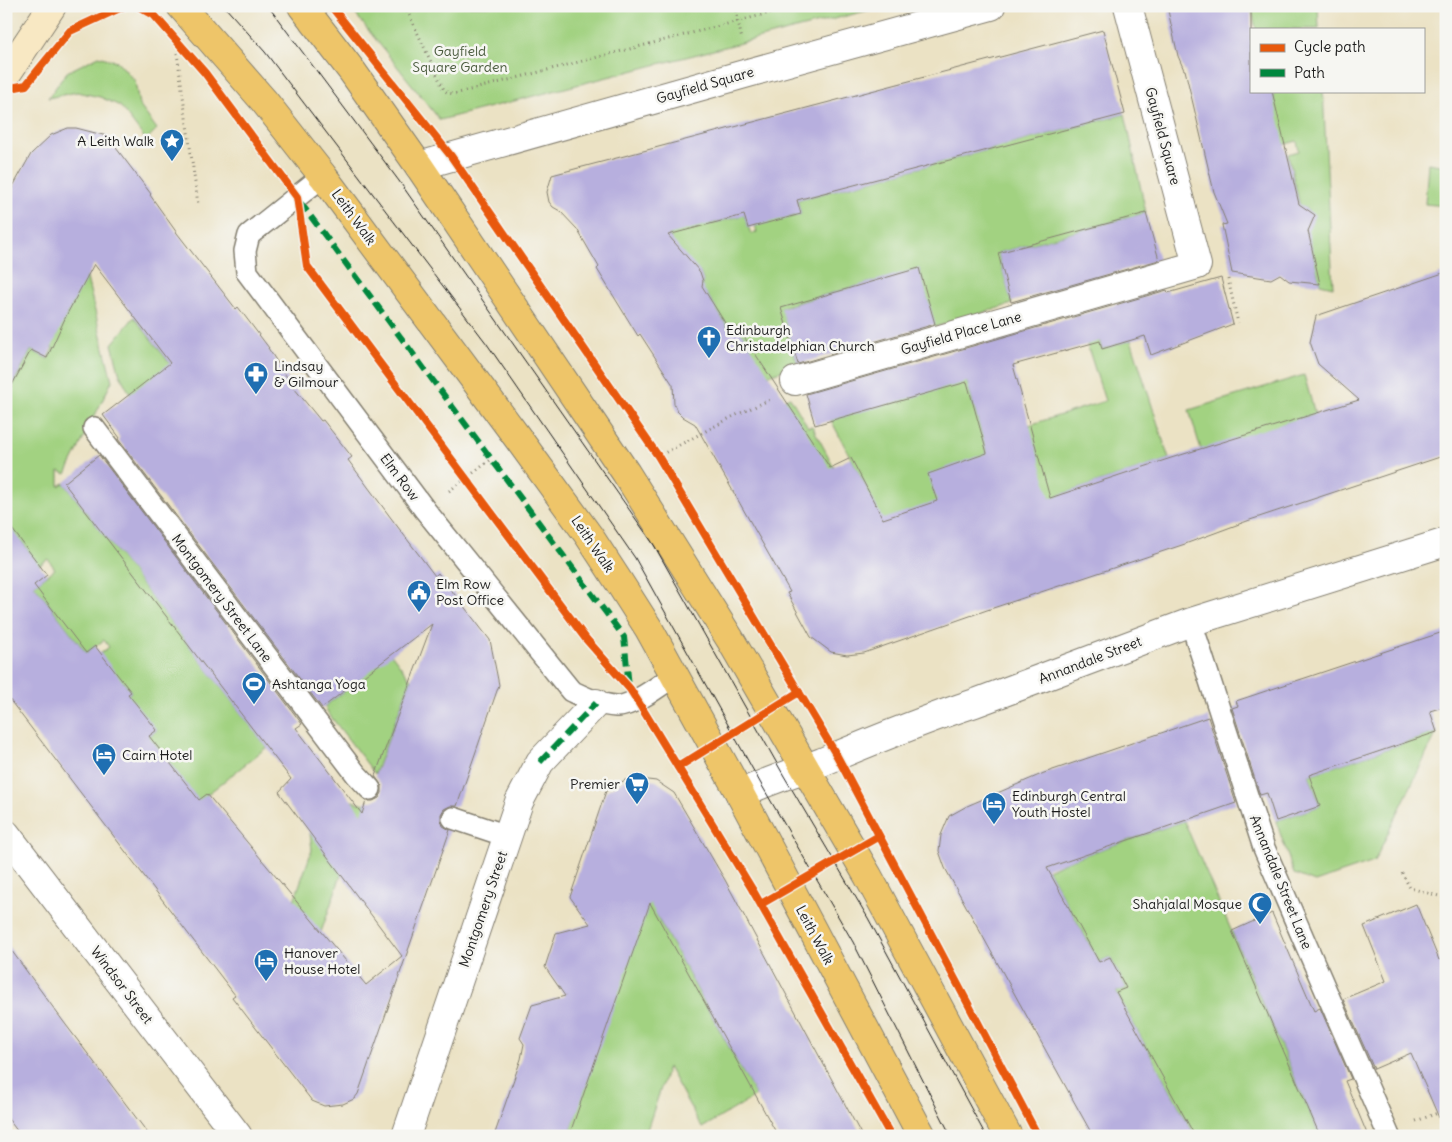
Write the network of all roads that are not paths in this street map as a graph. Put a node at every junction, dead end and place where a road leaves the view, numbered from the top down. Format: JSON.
{"nodes":[{"id":1,"x":52,"y":6,"type":"edge"},
{"id":2,"x":181,"y":6,"type":"edge"},
{"id":3,"x":302,"y":6,"type":"edge"},
{"id":4,"x":991,"y":6,"type":"edge"},
{"id":5,"x":1128,"y":6,"type":"edge"},
{"id":6,"x":6,"y":75,"type":"edge"},
{"id":7,"x":419,"y":166,"type":"junction"},
{"id":8,"x":323,"y":176,"type":"junction"},
{"id":9,"x":1197,"y":265,"type":"joint"},
{"id":10,"x":795,"y":381,"type":"road end"},
{"id":11,"x":94,"y":428,"type":"dead end"},
{"id":12,"x":1446,"y":542,"type":"edge"},
{"id":13,"x":1191,"y":622,"type":"junction"},
{"id":14,"x":675,"y":675,"type":"junction"},
{"id":15,"x":596,"y":703,"type":"junction"},
{"id":16,"x":806,"y":768,"type":"junction"},
{"id":17,"x":370,"y":789,"type":"dead end"},
{"id":18,"x":740,"y":794,"type":"junction"},
{"id":19,"x":453,"y":818,"type":"dead end"},
{"id":20,"x":6,"y":834,"type":"edge"},
{"id":21,"x":507,"y":836,"type":"junction"},
{"id":22,"x":238,"y":1136,"type":"edge"},
{"id":23,"x":406,"y":1136,"type":"edge"},
{"id":24,"x":922,"y":1136,"type":"edge"},
{"id":25,"x":1008,"y":1136,"type":"edge"},
{"id":26,"x":1389,"y":1136,"type":"edge"}],
"edges":[{"from":1,"to":6,"type":"main road"},
{"from":2,"to":8,"type":"main road","name":"Leith Walk"},
{"from":3,"to":7,"type":"main road"},
{"from":4,"to":7,"type":"street","name":"Gayfield Square"},
{"from":5,"to":9,"type":"street","name":"Gayfield Square"},
{"from":7,"to":16,"type":"main road"},
{"from":8,"to":14,"type":"main road","name":"Leith Walk"},
{"from":8,"to":15,"type":"lane","name":"Elm Row"},
{"from":9,"to":10,"type":"street","name":"Gayfield Place Lane"},
{"from":11,"to":17,"type":"lane","name":"Montgomery Street Lane"},
{"from":12,"to":13,"type":"street","name":"Annandale Street"},
{"from":13,"to":16,"type":"street","name":"Annandale Street"},
{"from":13,"to":26,"type":"lane","name":"Annandale Street Lane"},
{"from":14,"to":15,"type":"lane","name":"Elm Row"},
{"from":14,"to":18,"type":"main road","name":"Leith Walk"},
{"from":15,"to":21,"type":"street","name":"Montgomery Street"},
{"from":16,"to":18,"type":"street","name":"Annandale Street"},
{"from":16,"to":25,"type":"main road"},
{"from":18,"to":24,"type":"main road","name":"Leith Walk"},
{"from":19,"to":21,"type":"lane"},
{"from":20,"to":22,"type":"street","name":"Windsor Street"},
{"from":21,"to":23,"type":"street","name":"Montgomery Street"}]}
